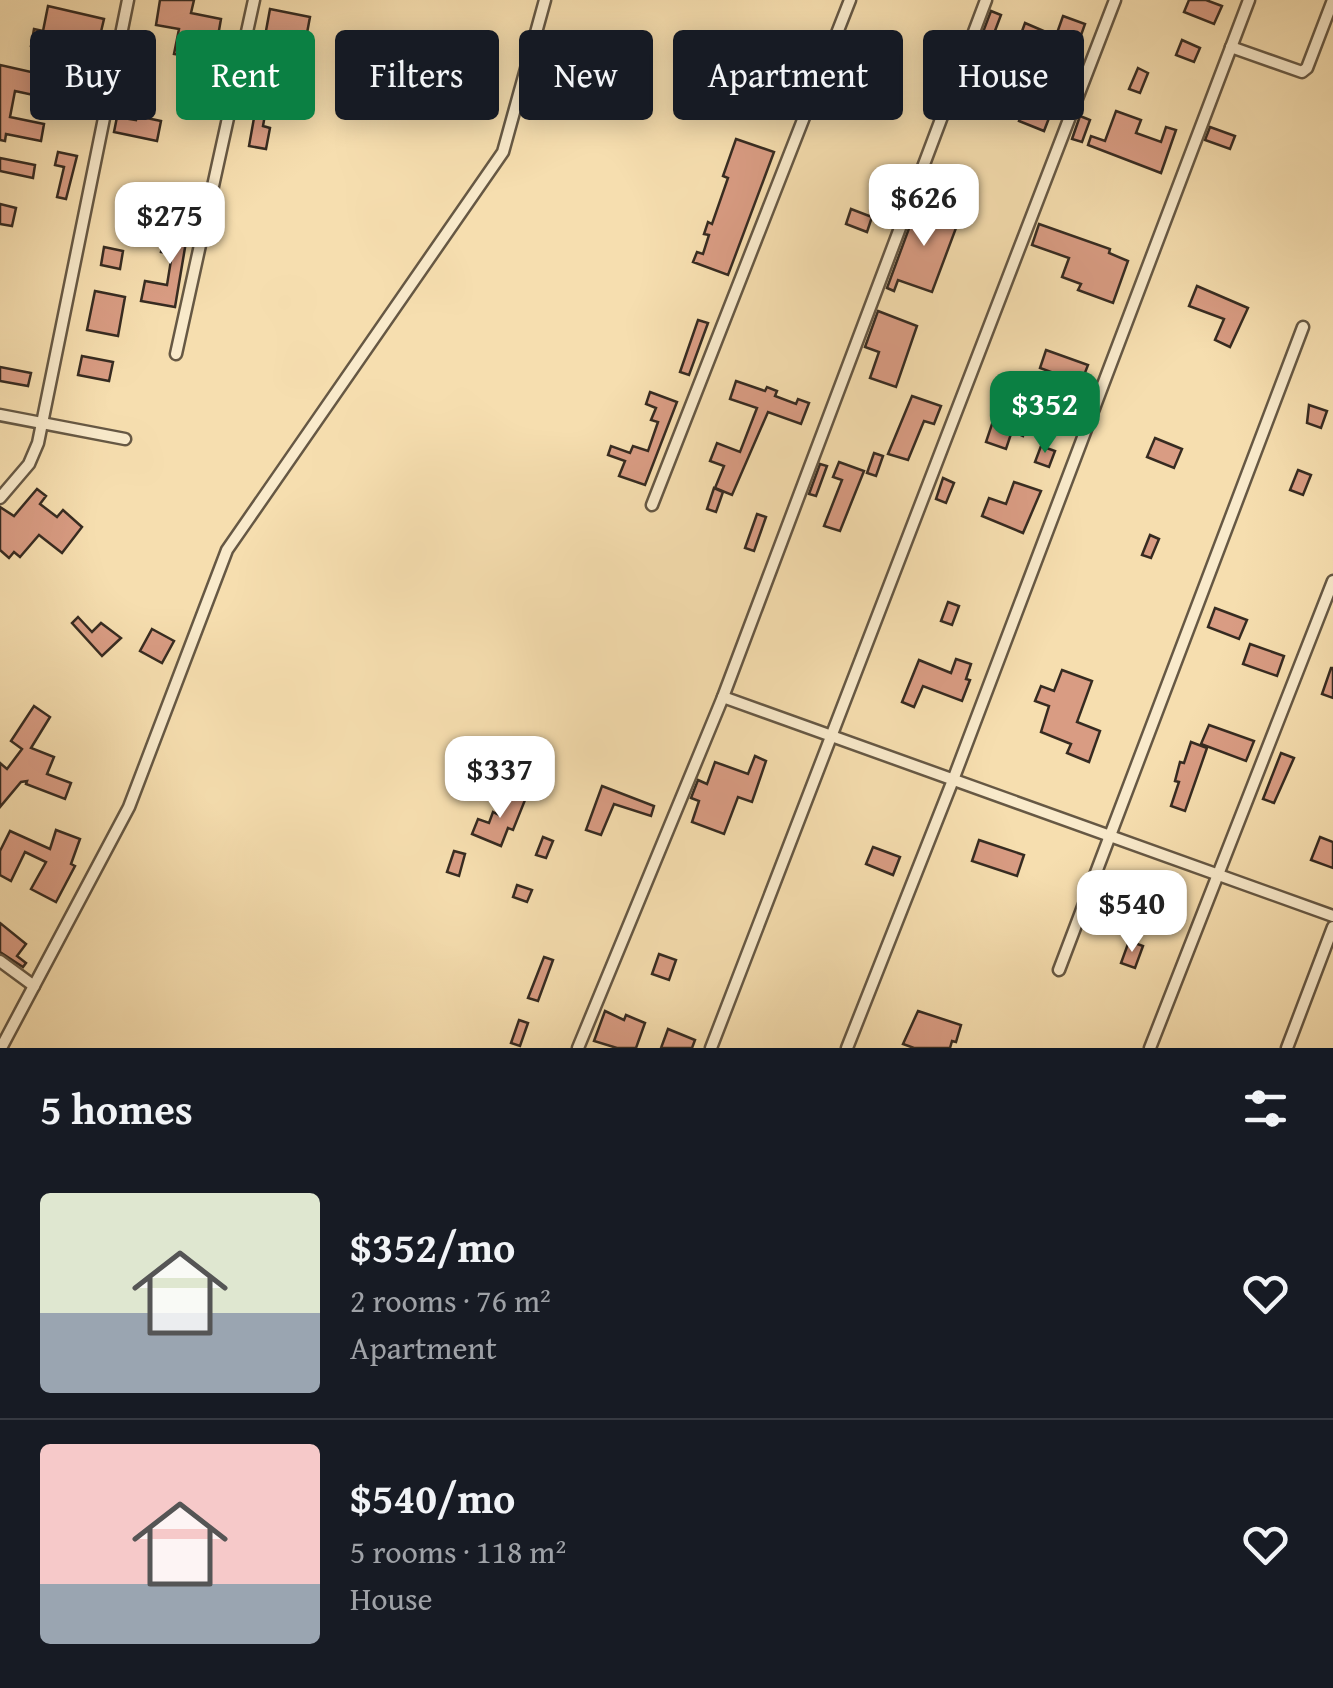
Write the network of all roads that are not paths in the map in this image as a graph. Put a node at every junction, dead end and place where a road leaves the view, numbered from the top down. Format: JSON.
{"nodes":[{"id":1,"x":128,"y":0,"type":"edge"},
{"id":2,"x":254,"y":0,"type":"edge"},
{"id":3,"x":545,"y":0,"type":"edge"},
{"id":4,"x":850,"y":0,"type":"edge"},
{"id":5,"x":986,"y":0,"type":"edge"},
{"id":6,"x":1115,"y":0,"type":"edge"},
{"id":7,"x":1249,"y":0,"type":"edge"},
{"id":8,"x":1333,"y":0,"type":"edge"},
{"id":9,"x":1231,"y":47,"type":"junction"},
{"id":10,"x":1303,"y":328,"type":"dead end"},
{"id":11,"x":176,"y":354,"type":"dead end"},
{"id":12,"x":0,"y":415,"type":"edge"},
{"id":13,"x":42,"y":423,"type":"junction"},
{"id":14,"x":125,"y":439,"type":"dead end"},
{"id":15,"x":0,"y":498,"type":"edge"},
{"id":16,"x":652,"y":505,"type":"dead end"},
{"id":17,"x":1333,"y":581,"type":"edge"},
{"id":18,"x":723,"y":696,"type":"junction"},
{"id":19,"x":834,"y":736,"type":"junction"},
{"id":20,"x":953,"y":780,"type":"junction"},
{"id":21,"x":1110,"y":836,"type":"junction"},
{"id":22,"x":1218,"y":875,"type":"junction"},
{"id":23,"x":1333,"y":916,"type":"edge"},
{"id":24,"x":1333,"y":927,"type":"edge"},
{"id":25,"x":0,"y":962,"type":"edge"},
{"id":26,"x":1059,"y":970,"type":"dead end"},
{"id":27,"x":34,"y":986,"type":"junction"},
{"id":28,"x":1,"y":1047,"type":"edge"},
{"id":29,"x":578,"y":1048,"type":"edge"},
{"id":30,"x":711,"y":1048,"type":"edge"},
{"id":31,"x":847,"y":1048,"type":"edge"},
{"id":32,"x":1150,"y":1048,"type":"edge"},
{"id":33,"x":1288,"y":1048,"type":"edge"}],
"edges":[{"from":1,"to":13,"type":"street"},
{"from":2,"to":11,"type":"street"},
{"from":3,"to":27,"type":"street"},
{"from":4,"to":16,"type":"street"},
{"from":5,"to":18,"type":"street"},
{"from":6,"to":19,"type":"street"},
{"from":7,"to":9,"type":"street"},
{"from":8,"to":9,"type":"street"},
{"from":9,"to":20,"type":"street"},
{"from":10,"to":21,"type":"street"},
{"from":12,"to":13,"type":"street"},
{"from":13,"to":14,"type":"street"},
{"from":13,"to":15,"type":"street"},
{"from":17,"to":22,"type":"street"},
{"from":18,"to":19,"type":"street"},
{"from":18,"to":29,"type":"street"},
{"from":19,"to":20,"type":"street"},
{"from":19,"to":30,"type":"street"},
{"from":20,"to":21,"type":"street"},
{"from":20,"to":31,"type":"street"},
{"from":21,"to":22,"type":"street"},
{"from":21,"to":26,"type":"street"},
{"from":22,"to":23,"type":"street"},
{"from":22,"to":32,"type":"street"},
{"from":24,"to":33,"type":"street"},
{"from":25,"to":27,"type":"street"},
{"from":27,"to":28,"type":"street"}]}
